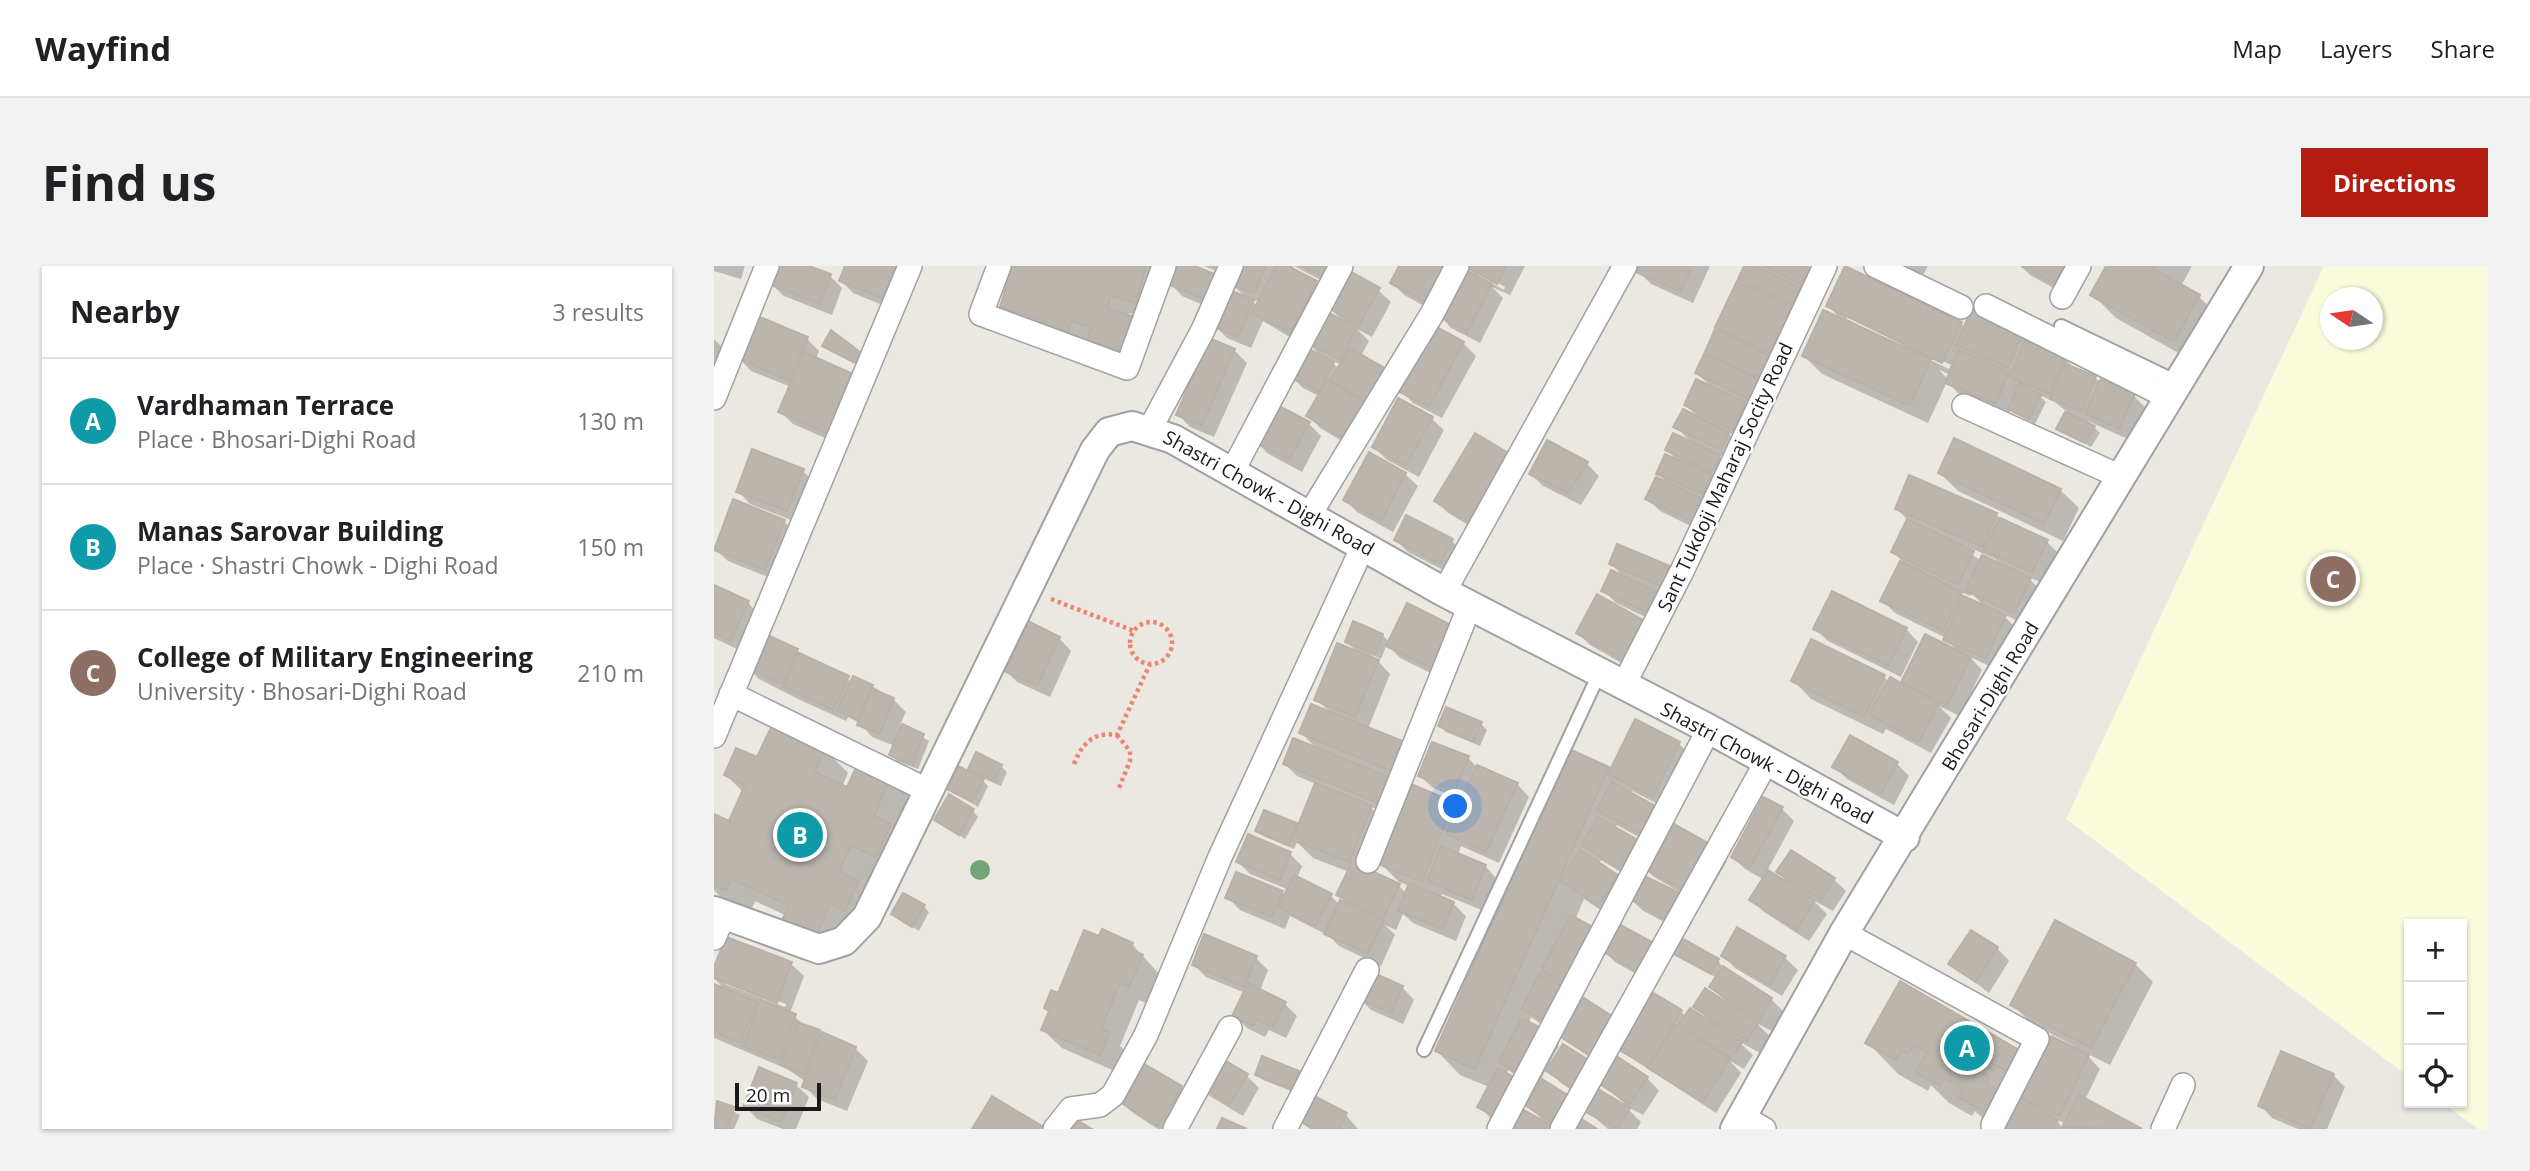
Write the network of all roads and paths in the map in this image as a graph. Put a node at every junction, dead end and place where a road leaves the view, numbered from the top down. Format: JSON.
{"nodes":[{"id":1,"x":767,"y":266,"type":"edge"},
{"id":2,"x":911,"y":266,"type":"edge"},
{"id":3,"x":999,"y":266,"type":"edge"},
{"id":4,"x":1164,"y":266,"type":"edge"},
{"id":5,"x":1231,"y":266,"type":"edge"},
{"id":6,"x":1341,"y":266,"type":"edge"},
{"id":7,"x":1457,"y":266,"type":"edge"},
{"id":8,"x":1625,"y":266,"type":"edge"},
{"id":9,"x":1825,"y":266,"type":"edge"},
{"id":10,"x":1876,"y":266,"type":"edge"},
{"id":11,"x":2079,"y":266,"type":"edge"},
{"id":12,"x":2249,"y":266,"type":"edge"},
{"id":13,"x":2062,"y":297,"type":"dead end"},
{"id":14,"x":1986,"y":306,"type":"dead end"},
{"id":15,"x":1961,"y":307,"type":"dead end"},
{"id":16,"x":2061,"y":326,"type":"dead end"},
{"id":17,"x":2174,"y":390,"type":"junction"},
{"id":18,"x":714,"y":398,"type":"edge"},
{"id":19,"x":1965,"y":406,"type":"dead end"},
{"id":20,"x":1150,"y":429,"type":"junction"},
{"id":21,"x":1233,"y":470,"type":"junction"},
{"id":22,"x":2122,"y":477,"type":"junction"},
{"id":23,"x":1310,"y":514,"type":"junction"},
{"id":24,"x":1364,"y":544,"type":"junction"},
{"id":25,"x":1027,"y":590,"type":"junction"},
{"id":26,"x":1444,"y":592,"type":"junction"},
{"id":27,"x":1470,"y":605,"type":"junction"},
{"id":28,"x":1134,"y":631,"type":"junction"},
{"id":29,"x":1150,"y":664,"type":"junction"},
{"id":30,"x":1611,"y":680,"type":"junction"},
{"id":31,"x":732,"y":694,"type":"junction"},
{"id":32,"x":1709,"y":729,"type":"junction"},
{"id":33,"x":1117,"y":735,"type":"junction"},
{"id":34,"x":714,"y":736,"type":"edge"},
{"id":35,"x":1767,"y":761,"type":"junction"},
{"id":36,"x":1074,"y":764,"type":"dead end"},
{"id":37,"x":1119,"y":788,"type":"dead end"},
{"id":38,"x":929,"y":791,"type":"junction"},
{"id":39,"x":1905,"y":837,"type":"junction"},
{"id":40,"x":1368,"y":861,"type":"dead end"},
{"id":41,"x":717,"y":921,"type":"edge"},
{"id":42,"x":1844,"y":933,"type":"junction"},
{"id":43,"x":1367,"y":970,"type":"dead end"},
{"id":44,"x":1230,"y":1028,"type":"dead end"},
{"id":45,"x":1424,"y":1050,"type":"dead end"},
{"id":46,"x":2183,"y":1085,"type":"dead end"},
{"id":47,"x":1747,"y":1125,"type":"edge"},
{"id":48,"x":1993,"y":1125,"type":"dead end"},
{"id":49,"x":1055,"y":1129,"type":"edge"},
{"id":50,"x":1175,"y":1129,"type":"edge"},
{"id":51,"x":1285,"y":1129,"type":"edge"},
{"id":52,"x":1499,"y":1129,"type":"edge"},
{"id":53,"x":1562,"y":1129,"type":"edge"},
{"id":54,"x":2163,"y":1129,"type":"edge"}],
"edges":[{"from":1,"to":18,"type":"street"},
{"from":2,"to":31,"type":"street"},
{"from":3,"to":4,"type":"street"},
{"from":5,"to":20,"type":"street"},
{"from":6,"to":21,"type":"street"},
{"from":7,"to":23,"type":"street"},
{"from":8,"to":26,"type":"street"},
{"from":9,"to":30,"type":"street","name":"Sant Tukdoji Maharaj Socity Road"},
{"from":10,"to":15,"type":"street"},
{"from":11,"to":13,"type":"street"},
{"from":12,"to":17,"type":"street","name":"Bhosari-Dighi Road"},
{"from":14,"to":17,"type":"street"},
{"from":16,"to":17,"type":"lane"},
{"from":17,"to":22,"type":"street","name":"Bhosari-Dighi Road"},
{"from":19,"to":22,"type":"street"},
{"from":20,"to":21,"type":"street","name":"Shastri Chowk - Dighi Road"},
{"from":20,"to":25,"type":"street","name":"Shastri Chowk - Dighi Road"},
{"from":21,"to":23,"type":"street","name":"Shastri Chowk - Dighi Road"},
{"from":22,"to":39,"type":"street","name":"Bhosari-Dighi Road"},
{"from":23,"to":24,"type":"street","name":"Shastri Chowk - Dighi Road"},
{"from":24,"to":26,"type":"street","name":"Shastri Chowk - Dighi Road"},
{"from":24,"to":49,"type":"street"},
{"from":25,"to":28,"type":"path"},
{"from":25,"to":38,"type":"street","name":"Shastri Chowk - Dighi Road"},
{"from":26,"to":27,"type":"street","name":"Shastri Chowk - Dighi Road"},
{"from":27,"to":30,"type":"street","name":"Shastri Chowk - Dighi Road"},
{"from":27,"to":40,"type":"street"},
{"from":28,"to":29,"type":"path"},
{"from":28,"to":29,"type":"path"},
{"from":29,"to":33,"type":"path"},
{"from":30,"to":32,"type":"street","name":"Shastri Chowk - Dighi Road"},
{"from":30,"to":45,"type":"lane"},
{"from":31,"to":34,"type":"street"},
{"from":31,"to":38,"type":"street"},
{"from":32,"to":35,"type":"street","name":"Shastri Chowk - Dighi Road"},
{"from":32,"to":52,"type":"street"},
{"from":33,"to":36,"type":"path"},
{"from":33,"to":37,"type":"path"},
{"from":35,"to":39,"type":"street","name":"Shastri Chowk - Dighi Road"},
{"from":35,"to":53,"type":"street"},
{"from":38,"to":41,"type":"street","name":"Shastri Chowk - Dighi Road"},
{"from":39,"to":42,"type":"street","name":"Bhosari-Dighi Road"},
{"from":42,"to":47,"type":"street","name":"Bhosari-Dighi Road"},
{"from":42,"to":48,"type":"street"},
{"from":43,"to":51,"type":"street"},
{"from":44,"to":50,"type":"street"},
{"from":46,"to":54,"type":"street"}]}
